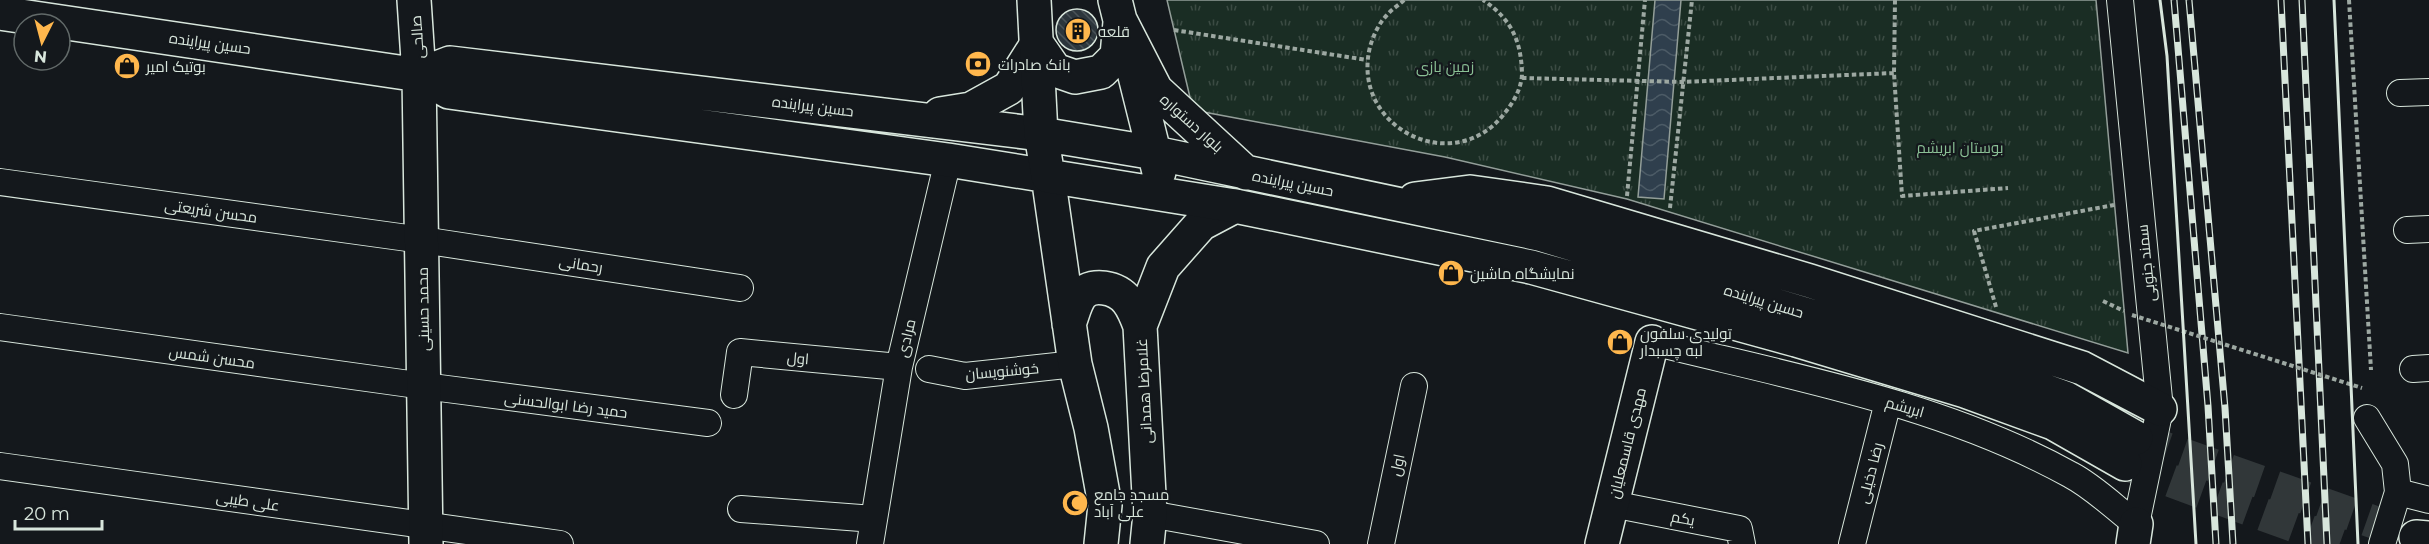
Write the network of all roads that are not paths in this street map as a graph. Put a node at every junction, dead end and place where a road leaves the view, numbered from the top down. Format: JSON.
{"nodes":[{"id":1,"x":414,"y":0,"type":"edge"},
{"id":2,"x":1034,"y":0,"type":"edge"},
{"id":3,"x":2120,"y":0,"type":"edge"},
{"id":4,"x":1118,"y":10,"type":"edge"},
{"id":5,"x":0,"y":13,"type":"edge"},
{"id":6,"x":1037,"y":44,"type":"junction"},
{"id":7,"x":419,"y":75,"type":"junction"},
{"id":8,"x":2429,"y":92,"type":"edge"},
{"id":9,"x":2400,"y":93,"type":"dead end"},
{"id":10,"x":915,"y":117,"type":"junction"},
{"id":11,"x":1041,"y":134,"type":"junction"},
{"id":12,"x":1155,"y":153,"type":"junction"},
{"id":13,"x":948,"y":160,"type":"junction"},
{"id":14,"x":1248,"y":174,"type":"junction"},
{"id":15,"x":1048,"y":176,"type":"junction"},
{"id":16,"x":0,"y":182,"type":"edge"},
{"id":17,"x":1164,"y":194,"type":"junction"},
{"id":18,"x":1387,"y":202,"type":"junction"},
{"id":19,"x":1235,"y":206,"type":"junction"},
{"id":20,"x":422,"y":240,"type":"junction"},
{"id":21,"x":740,"y":288,"type":"dead end"},
{"id":22,"x":1069,"y":324,"type":"junction"},
{"id":23,"x":1140,"y":326,"type":"junction"},
{"id":24,"x":0,"y":327,"type":"edge"},
{"id":25,"x":1652,"y":342,"type":"joint"},
{"id":26,"x":1075,"y":364,"type":"junction"},
{"id":27,"x":898,"y":367,"type":"junction"},
{"id":28,"x":929,"y":369,"type":"dead end"},
{"id":29,"x":423,"y":386,"type":"junction"},
{"id":30,"x":1414,"y":386,"type":"dead end"},
{"id":31,"x":734,"y":394,"type":"dead end"},
{"id":32,"x":1888,"y":402,"type":"junction"},
{"id":33,"x":2160,"y":409,"type":"junction"},
{"id":34,"x":2367,"y":418,"type":"dead end"},
{"id":35,"x":708,"y":423,"type":"dead end"},
{"id":36,"x":0,"y":466,"type":"edge"},
{"id":37,"x":2398,"y":492,"type":"junction"},
{"id":38,"x":2429,"y":500,"type":"edge"},
{"id":39,"x":1612,"y":504,"type":"junction"},
{"id":40,"x":741,"y":510,"type":"dead end"},
{"id":41,"x":874,"y":519,"type":"junction"},
{"id":42,"x":1148,"y":529,"type":"edge"},
{"id":43,"x":2135,"y":534,"type":"edge"},
{"id":44,"x":425,"y":535,"type":"edge"},
{"id":45,"x":560,"y":544,"type":"edge"},
{"id":46,"x":870,"y":544,"type":"edge"},
{"id":47,"x":1101,"y":544,"type":"edge"},
{"id":48,"x":1316,"y":544,"type":"edge"},
{"id":49,"x":1381,"y":544,"type":"edge"},
{"id":50,"x":1602,"y":544,"type":"edge"},
{"id":51,"x":1742,"y":544,"type":"edge"},
{"id":52,"x":1852,"y":544,"type":"edge"},
{"id":53,"x":2382,"y":544,"type":"edge"}],
"edges":[{"from":1,"to":7,"type":"main road","name":"صالحی"},
{"from":2,"to":6,"type":"main road"},
{"from":3,"to":33,"type":"street","name":"سمند جنوبی"},
{"from":4,"to":6,"type":"main road"},
{"from":4,"to":12,"type":"main road"},
{"from":4,"to":14,"type":"main road","name":"بلوار دستواره"},
{"from":5,"to":7,"type":"main road","name":"حسین پیراینده"},
{"from":6,"to":10,"type":"main road"},
{"from":6,"to":11,"type":"main road"},
{"from":7,"to":10,"type":"main road","name":"حسین پیراینده"},
{"from":7,"to":13,"type":"main road","name":"حسین پیراینده"},
{"from":7,"to":20,"type":"main road","name":"محمد حسینی"},
{"from":8,"to":9,"type":"street"},
{"from":10,"to":11,"type":"main road","name":"حسین پیراینده"},
{"from":11,"to":12,"type":"main road","name":"حسین پیراینده"},
{"from":11,"to":15,"type":"main road"},
{"from":12,"to":14,"type":"main road","name":"حسین پیراینده"},
{"from":12,"to":17,"type":"main road"},
{"from":13,"to":15,"type":"main road","name":"حسین پیراینده"},
{"from":13,"to":27,"type":"street","name":"مرادی"},
{"from":14,"to":18,"type":"main road","name":"حسین پیراینده"},
{"from":15,"to":17,"type":"main road","name":"حسین پیراینده"},
{"from":15,"to":22,"type":"main road"},
{"from":16,"to":20,"type":"street","name":"محسن شریعتی"},
{"from":17,"to":19,"type":"main road","name":"حسین پیراینده"},
{"from":18,"to":19,"type":"main road","name":"حسین پیراینده"},
{"from":18,"to":33,"type":"main road"},
{"from":19,"to":23,"type":"main road","name":"غلامرضا همدانی"},
{"from":20,"to":21,"type":"street","name":"رحمانی"},
{"from":20,"to":29,"type":"main road","name":"محمد حسینی"},
{"from":22,"to":23,"type":"main road"},
{"from":22,"to":26,"type":"main road"},
{"from":23,"to":42,"type":"main road","name":"غلامرضا همدانی"},
{"from":24,"to":29,"type":"street","name":"محسن شمس"},
{"from":25,"to":32,"type":"street","name":"ابریشم"},
{"from":25,"to":39,"type":"main road","name":"مهدی قاسمعلیان"},
{"from":26,"to":28,"type":"street","name":"خوشنویسان"},
{"from":26,"to":47,"type":"main road"},
{"from":27,"to":31,"type":"street","name":"اول"},
{"from":27,"to":41,"type":"street","name":"مرادی"},
{"from":29,"to":35,"type":"street","name":"حمید رضا ابوالحسنی"},
{"from":29,"to":44,"type":"main road","name":"محمد حسینی"},
{"from":30,"to":49,"type":"street","name":"اول"},
{"from":32,"to":43,"type":"street","name":"ابریشم"},
{"from":32,"to":52,"type":"street","name":"رضا دخیلی"},
{"from":33,"to":43,"type":"street","name":"سمند جنوبی"},
{"from":34,"to":37,"type":"street"},
{"from":36,"to":44,"type":"street","name":"علی طیبی"},
{"from":37,"to":38,"type":"street"},
{"from":37,"to":53,"type":"street"},
{"from":39,"to":50,"type":"main road","name":"مهدی قاسمعلیان"},
{"from":39,"to":51,"type":"street","name":"یکم"},
{"from":40,"to":41,"type":"street"},
{"from":41,"to":46,"type":"street","name":"مرادی"},
{"from":42,"to":48,"type":"street"},
{"from":44,"to":45,"type":"street","name":"علی طیبی"}]}
